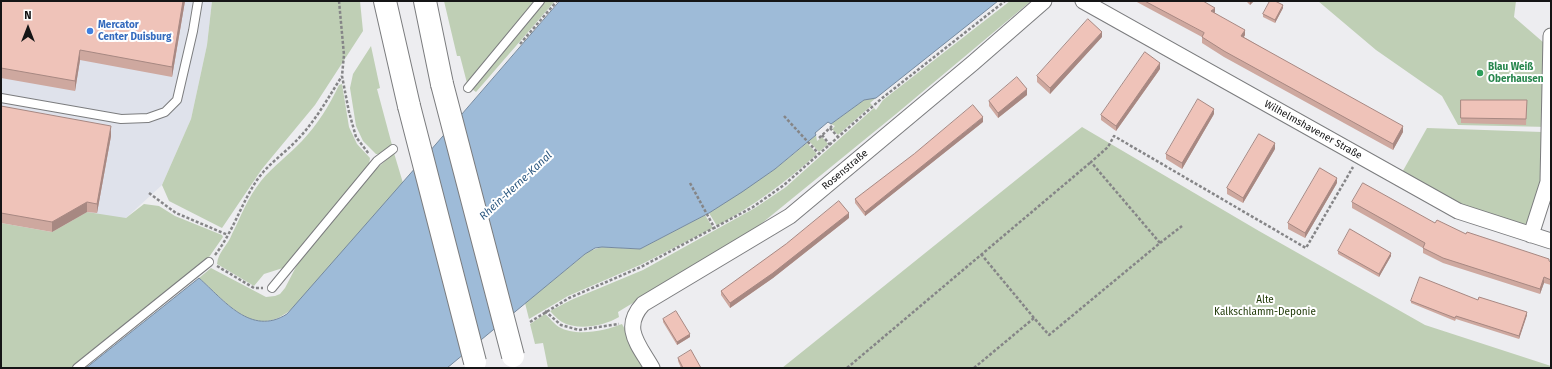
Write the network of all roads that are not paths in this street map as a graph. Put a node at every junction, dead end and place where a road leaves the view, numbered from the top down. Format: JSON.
{"nodes":[{"id":1,"x":198,"y":1,"type":"edge"},
{"id":2,"x":385,"y":1,"type":"edge"},
{"id":3,"x":425,"y":1,"type":"edge"},
{"id":4,"x":540,"y":1,"type":"edge"},
{"id":5,"x":1044,"y":1,"type":"edge"},
{"id":6,"x":1083,"y":1,"type":"edge"},
{"id":7,"x":1551,"y":36,"type":"edge"},
{"id":8,"x":468,"y":88,"type":"dead end"},
{"id":9,"x":1,"y":98,"type":"edge"},
{"id":10,"x":393,"y":149,"type":"dead end"},
{"id":11,"x":1531,"y":235,"type":"junction"},
{"id":12,"x":1551,"y":241,"type":"edge"},
{"id":13,"x":209,"y":262,"type":"road end"},
{"id":14,"x":272,"y":288,"type":"road end"},
{"id":15,"x":515,"y":362,"type":"edge"},
{"id":16,"x":475,"y":366,"type":"edge"},
{"id":17,"x":77,"y":368,"type":"edge"},
{"id":18,"x":652,"y":368,"type":"edge"}],
"edges":[{"from":1,"to":9,"type":"lane"},
{"from":2,"to":16,"type":"highway","bridge":true},
{"from":3,"to":15,"type":"highway","bridge":true},
{"from":4,"to":8,"type":"lane"},
{"from":5,"to":18,"type":"street","name":"Rosenstraße"},
{"from":6,"to":11,"type":"street","name":"Wilhelmshavener Straße"},
{"from":7,"to":11,"type":"street"},
{"from":10,"to":14,"type":"lane"},
{"from":11,"to":12,"type":"street","name":"Wilhelmshavener Straße"},
{"from":13,"to":17,"type":"lane"}]}
